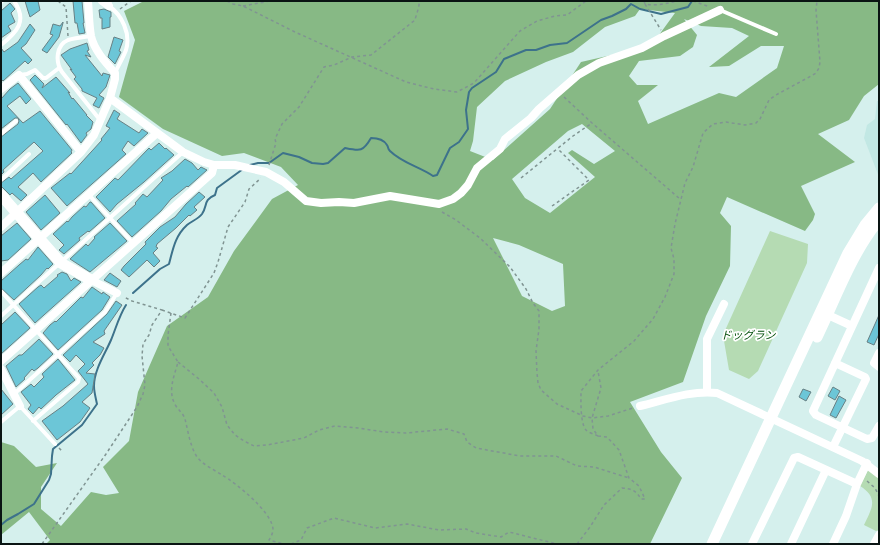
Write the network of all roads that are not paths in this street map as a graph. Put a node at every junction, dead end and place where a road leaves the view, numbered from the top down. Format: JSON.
{"nodes":[{"id":1,"x":14,"y":1,"type":"edge"},
{"id":2,"x":88,"y":1,"type":"edge"},
{"id":3,"x":102,"y":1,"type":"edge"},
{"id":4,"x":112,"y":6,"type":"edge"},
{"id":5,"x":720,"y":10,"type":"joint"},
{"id":6,"x":776,"y":34,"type":"dead end"},
{"id":7,"x":91,"y":36,"type":"junction"},
{"id":8,"x":1,"y":46,"type":"edge"},
{"id":9,"x":59,"y":68,"type":"junction"},
{"id":10,"x":115,"y":73,"type":"junction"},
{"id":11,"x":19,"y":75,"type":"junction"},
{"id":12,"x":1,"y":88,"type":"edge"},
{"id":13,"x":110,"y":98,"type":"junction"},
{"id":14,"x":100,"y":120,"type":"junction"},
{"id":15,"x":16,"y":121,"type":"dead end"},
{"id":16,"x":157,"y":133,"type":"junction"},
{"id":17,"x":1,"y":134,"type":"edge"},
{"id":18,"x":81,"y":152,"type":"junction"},
{"id":19,"x":183,"y":152,"type":"junction"},
{"id":20,"x":30,"y":154,"type":"dead end"},
{"id":21,"x":214,"y":165,"type":"junction"},
{"id":22,"x":1,"y":180,"type":"edge"},
{"id":23,"x":89,"y":194,"type":"junction"},
{"id":24,"x":1,"y":195,"type":"edge"},
{"id":25,"x":879,"y":208,"type":"edge"},
{"id":26,"x":16,"y":213,"type":"junction"},
{"id":27,"x":110,"y":218,"type":"junction"},
{"id":28,"x":879,"y":220,"type":"edge"},
{"id":29,"x":1,"y":227,"type":"edge"},
{"id":30,"x":39,"y":239,"type":"junction"},
{"id":31,"x":133,"y":243,"type":"junction"},
{"id":32,"x":61,"y":263,"type":"junction"},
{"id":33,"x":879,"y":268,"type":"edge"},
{"id":34,"x":1,"y":273,"type":"edge"},
{"id":35,"x":91,"y":280,"type":"junction"},
{"id":36,"x":1,"y":291,"type":"edge"},
{"id":37,"x":117,"y":293,"type":"joint"},
{"id":38,"x":724,"y":304,"type":"dead end"},
{"id":39,"x":13,"y":305,"type":"junction"},
{"id":40,"x":828,"y":315,"type":"junction"},
{"id":41,"x":1,"y":316,"type":"edge"},
{"id":42,"x":852,"y":326,"type":"junction"},
{"id":43,"x":36,"y":330,"type":"junction"},
{"id":44,"x":879,"y":353,"type":"edge"},
{"id":45,"x":58,"y":354,"type":"junction"},
{"id":46,"x":1,"y":361,"type":"edge"},
{"id":47,"x":835,"y":363,"type":"junction"},
{"id":48,"x":879,"y":367,"type":"edge"},
{"id":49,"x":1,"y":368,"type":"edge"},
{"id":50,"x":707,"y":392,"type":"junction"},
{"id":51,"x":13,"y":394,"type":"junction"},
{"id":52,"x":20,"y":406,"type":"junction"},
{"id":53,"x":640,"y":406,"type":"road end"},
{"id":54,"x":775,"y":419,"type":"junction"},
{"id":55,"x":33,"y":421,"type":"junction"},
{"id":56,"x":1,"y":422,"type":"edge"},
{"id":57,"x":879,"y":426,"type":"edge"},
{"id":58,"x":842,"y":428,"type":"junction"},
{"id":59,"x":56,"y":446,"type":"road end"},
{"id":60,"x":833,"y":447,"type":"junction"},
{"id":61,"x":867,"y":463,"type":"junction"},
{"id":62,"x":826,"y":470,"type":"junction"},
{"id":63,"x":879,"y":474,"type":"edge"},
{"id":64,"x":859,"y":480,"type":"junction"},
{"id":65,"x":879,"y":535,"type":"edge"},
{"id":66,"x":712,"y":544,"type":"edge"},
{"id":67,"x":719,"y":544,"type":"edge"},
{"id":68,"x":752,"y":544,"type":"edge"},
{"id":69,"x":791,"y":544,"type":"edge"},
{"id":70,"x":833,"y":544,"type":"edge"},
{"id":71,"x":874,"y":544,"type":"edge"}],
"edges":[{"from":1,"to":8,"type":"lane"},
{"from":2,"to":7,"type":"street"},
{"from":3,"to":4,"type":"street"},
{"from":4,"to":10,"type":"lane"},
{"from":5,"to":6,"type":"lane"},
{"from":5,"to":21,"type":"street"},
{"from":7,"to":9,"type":"lane"},
{"from":7,"to":10,"type":"street"},
{"from":9,"to":11,"type":"lane"},
{"from":9,"to":14,"type":"lane"},
{"from":10,"to":13,"type":"street"},
{"from":11,"to":12,"type":"street"},
{"from":11,"to":18,"type":"street"},
{"from":13,"to":14,"type":"street"},
{"from":13,"to":16,"type":"street"},
{"from":14,"to":18,"type":"street"},
{"from":15,"to":17,"type":"lane"},
{"from":16,"to":19,"type":"street"},
{"from":16,"to":23,"type":"street"},
{"from":18,"to":26,"type":"street"},
{"from":19,"to":21,"type":"street"},
{"from":19,"to":27,"type":"lane"},
{"from":20,"to":22,"type":"lane"},
{"from":21,"to":31,"type":"street"},
{"from":23,"to":27,"type":"lane"},
{"from":23,"to":30,"type":"street"},
{"from":24,"to":26,"type":"street"},
{"from":25,"to":54,"type":"street"},
{"from":26,"to":29,"type":"street"},
{"from":26,"to":30,"type":"street"},
{"from":27,"to":31,"type":"lane"},
{"from":27,"to":32,"type":"lane"},
{"from":28,"to":40,"type":"street"},
{"from":30,"to":32,"type":"street"},
{"from":30,"to":34,"type":"street"},
{"from":31,"to":35,"type":"street"},
{"from":32,"to":35,"type":"street"},
{"from":32,"to":39,"type":"lane"},
{"from":33,"to":42,"type":"street"},
{"from":35,"to":37,"type":"street"},
{"from":35,"to":43,"type":"street"},
{"from":36,"to":39,"type":"lane"},
{"from":37,"to":45,"type":"lane"},
{"from":38,"to":50,"type":"street"},
{"from":39,"to":41,"type":"lane"},
{"from":39,"to":43,"type":"lane"},
{"from":40,"to":42,"type":"street"},
{"from":40,"to":54,"type":"street"},
{"from":42,"to":47,"type":"street"},
{"from":43,"to":45,"type":"lane"},
{"from":43,"to":46,"type":"street"},
{"from":44,"to":48,"type":"street"},
{"from":45,"to":51,"type":"lane"},
{"from":45,"to":55,"type":"lane"},
{"from":47,"to":58,"type":"street"},
{"from":47,"to":58,"type":"street"},
{"from":49,"to":51,"type":"street"},
{"from":50,"to":53,"type":"street"},
{"from":50,"to":54,"type":"street"},
{"from":51,"to":52,"type":"street"},
{"from":52,"to":55,"type":"lane"},
{"from":52,"to":56,"type":"lane"},
{"from":54,"to":60,"type":"street"},
{"from":54,"to":66,"type":"street"},
{"from":54,"to":67,"type":"street"},
{"from":55,"to":59,"type":"lane"},
{"from":57,"to":58,"type":"street"},
{"from":58,"to":60,"type":"street"},
{"from":60,"to":61,"type":"street"},
{"from":61,"to":63,"type":"street"},
{"from":61,"to":64,"type":"street"},
{"from":62,"to":64,"type":"street"},
{"from":62,"to":68,"type":"street"},
{"from":62,"to":69,"type":"street"},
{"from":64,"to":70,"type":"street"},
{"from":65,"to":71,"type":"street"}]}
